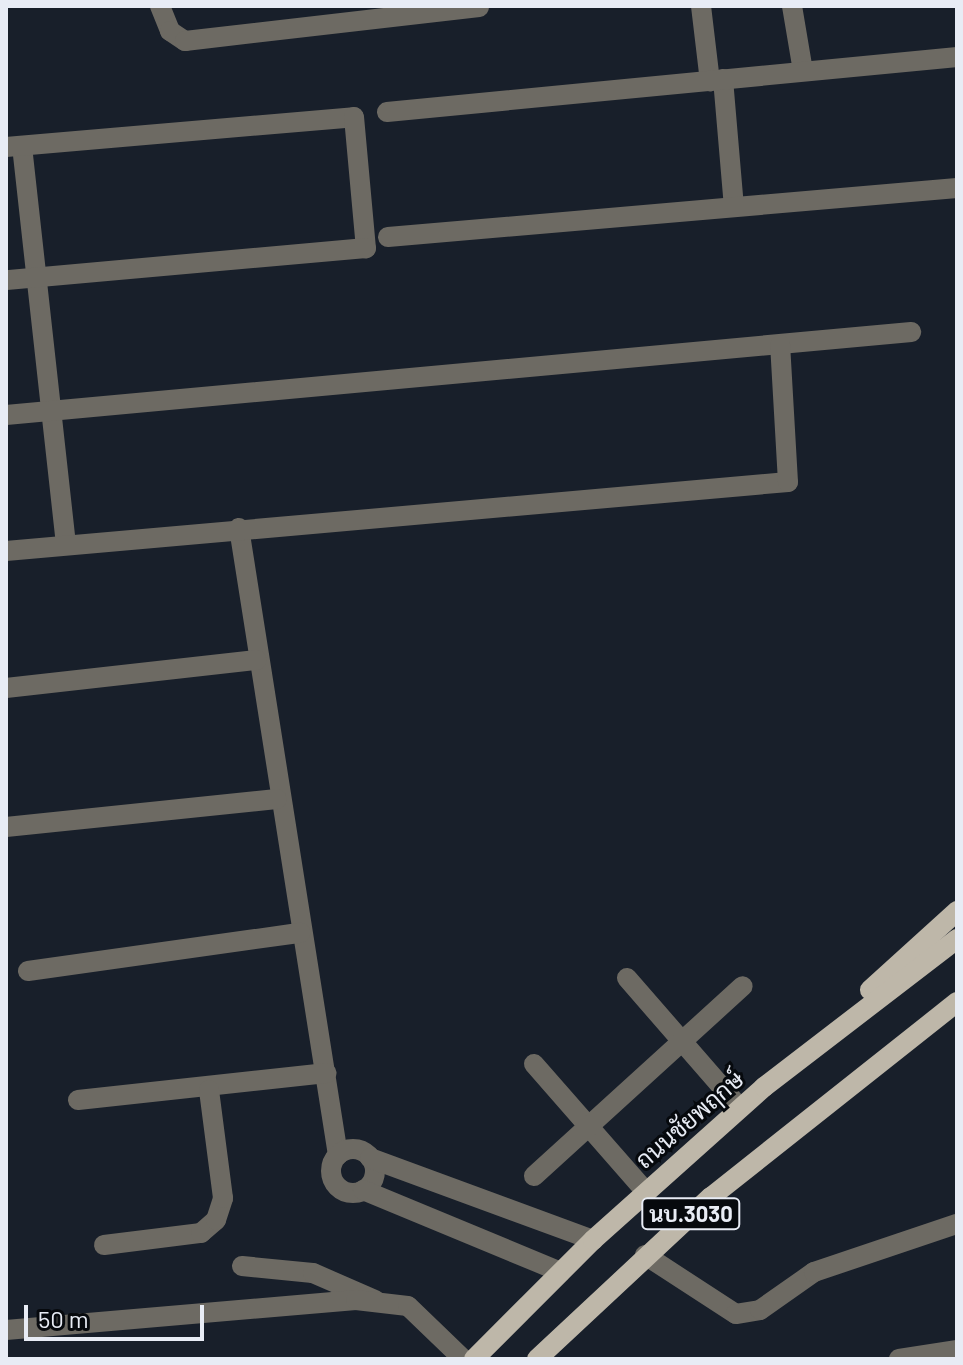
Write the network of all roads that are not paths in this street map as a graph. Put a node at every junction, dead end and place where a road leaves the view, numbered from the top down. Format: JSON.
{"nodes":[{"id":1,"x":160,"y":6,"type":"edge"},
{"id":2,"x":701,"y":6,"type":"edge"},
{"id":3,"x":792,"y":6,"type":"edge"},
{"id":4,"x":479,"y":7,"type":"edge"},
{"id":5,"x":957,"y":57,"type":"edge"},
{"id":6,"x":803,"y":71,"type":"junction"},
{"id":7,"x":716,"y":80,"type":"junction"},
{"id":8,"x":387,"y":112,"type":"dead end"},
{"id":9,"x":14,"y":146,"type":"edge"},
{"id":10,"x":957,"y":188,"type":"edge"},
{"id":11,"x":734,"y":207,"type":"junction"},
{"id":12,"x":388,"y":237,"type":"dead end"},
{"id":13,"x":38,"y":277,"type":"junction"},
{"id":14,"x":6,"y":280,"type":"edge"},
{"id":15,"x":911,"y":332,"type":"dead end"},
{"id":16,"x":780,"y":345,"type":"junction"},
{"id":17,"x":53,"y":411,"type":"junction"},
{"id":18,"x":6,"y":415,"type":"edge"},
{"id":19,"x":239,"y":528,"type":"junction"},
{"id":20,"x":66,"y":545,"type":"junction"},
{"id":21,"x":6,"y":551,"type":"edge"},
{"id":22,"x":256,"y":660,"type":"junction"},
{"id":23,"x":6,"y":688,"type":"edge"},
{"id":24,"x":277,"y":799,"type":"junction"},
{"id":25,"x":6,"y":827,"type":"edge"},
{"id":26,"x":957,"y":911,"type":"edge"},
{"id":27,"x":300,"y":933,"type":"junction"},
{"id":28,"x":957,"y":939,"type":"edge"},
{"id":29,"x":28,"y":971,"type":"dead end"},
{"id":30,"x":627,"y":978,"type":"dead end"},
{"id":31,"x":743,"y":986,"type":"dead end"},
{"id":32,"x":957,"y":1002,"type":"edge"},
{"id":33,"x":957,"y":1020,"type":"edge"},
{"id":34,"x":682,"y":1042,"type":"junction"},
{"id":35,"x":534,"y":1064,"type":"dead end"},
{"id":36,"x":327,"y":1073,"type":"junction"},
{"id":37,"x":854,"y":1079,"type":"junction"},
{"id":38,"x":764,"y":1087,"type":"junction"},
{"id":39,"x":209,"y":1090,"type":"junction"},
{"id":40,"x":78,"y":1100,"type":"dead end"},
{"id":41,"x":740,"y":1108,"type":"junction"},
{"id":42,"x":589,"y":1127,"type":"junction"},
{"id":43,"x":338,"y":1155,"type":"junction"},
{"id":44,"x":370,"y":1158,"type":"junction"},
{"id":45,"x":534,"y":1176,"type":"dead end"},
{"id":46,"x":363,"y":1190,"type":"junction"},
{"id":47,"x":646,"y":1192,"type":"junction"},
{"id":48,"x":957,"y":1224,"type":"edge"},
{"id":49,"x":593,"y":1240,"type":"junction"},
{"id":50,"x":104,"y":1245,"type":"dead end"},
{"id":51,"x":645,"y":1255,"type":"junction"},
{"id":52,"x":242,"y":1266,"type":"dead end"},
{"id":53,"x":561,"y":1272,"type":"junction"},
{"id":54,"x":379,"y":1302,"type":"junction"},
{"id":55,"x":6,"y":1330,"type":"edge"},
{"id":56,"x":957,"y":1350,"type":"edge"},
{"id":57,"x":463,"y":1359,"type":"edge"},
{"id":58,"x":474,"y":1359,"type":"edge"},
{"id":59,"x":537,"y":1359,"type":"edge"},
{"id":60,"x":899,"y":1359,"type":"edge"}],
"edges":[{"from":1,"to":4,"type":"street"},
{"from":2,"to":7,"type":"street"},
{"from":3,"to":6,"type":"street"},
{"from":5,"to":6,"type":"street"},
{"from":6,"to":7,"type":"street"},
{"from":7,"to":8,"type":"street"},
{"from":7,"to":11,"type":"street"},
{"from":9,"to":13,"type":"street"},
{"from":9,"to":13,"type":"street"},
{"from":10,"to":11,"type":"street"},
{"from":11,"to":12,"type":"street"},
{"from":13,"to":14,"type":"street"},
{"from":13,"to":17,"type":"street"},
{"from":15,"to":16,"type":"street"},
{"from":16,"to":17,"type":"street"},
{"from":16,"to":19,"type":"street"},
{"from":17,"to":18,"type":"street"},
{"from":17,"to":20,"type":"street"},
{"from":19,"to":20,"type":"street"},
{"from":19,"to":22,"type":"street"},
{"from":20,"to":21,"type":"street"},
{"from":22,"to":23,"type":"street"},
{"from":22,"to":24,"type":"street"},
{"from":24,"to":25,"type":"street"},
{"from":24,"to":27,"type":"street"},
{"from":26,"to":38,"type":"main road"},
{"from":27,"to":29,"type":"street"},
{"from":27,"to":36,"type":"street"},
{"from":28,"to":38,"type":"main road","name":"ถนนชัยพฤกษ์","number":"นบ.3030"},
{"from":30,"to":34,"type":"street"},
{"from":31,"to":34,"type":"street"},
{"from":32,"to":37,"type":"main road","number":"นบ.3030"},
{"from":33,"to":37,"type":"main road"},
{"from":34,"to":41,"type":"street"},
{"from":34,"to":42,"type":"street"},
{"from":35,"to":42,"type":"street"},
{"from":36,"to":39,"type":"street"},
{"from":36,"to":43,"type":"street"},
{"from":37,"to":51,"type":"main road","number":"นบ.3030"},
{"from":38,"to":41,"type":"main road","name":"ถนนชัยพฤกษ์","number":"นบ.3030"},
{"from":39,"to":40,"type":"street"},
{"from":39,"to":50,"type":"street"},
{"from":41,"to":47,"type":"main road","name":"ถนนชัยพฤกษ์","number":"นบ.3030"},
{"from":42,"to":45,"type":"street"},
{"from":42,"to":47,"type":"street"},
{"from":43,"to":44,"type":"street"},
{"from":43,"to":46,"type":"street"},
{"from":44,"to":46,"type":"street"},
{"from":44,"to":49,"type":"street"},
{"from":46,"to":53,"type":"street"},
{"from":47,"to":49,"type":"main road","name":"ถนนชัยพฤกษ์","number":"นบ.3030"},
{"from":48,"to":51,"type":"street"},
{"from":49,"to":53,"type":"main road","name":"ถนนชัยพฤกษ์","number":"นบ.3030"},
{"from":51,"to":59,"type":"main road","number":"นบ.3030"},
{"from":52,"to":54,"type":"street"},
{"from":53,"to":58,"type":"main road","name":"ถนนชัยพฤกษ์","number":"นบ.3030"},
{"from":54,"to":55,"type":"street"},
{"from":54,"to":57,"type":"street"},
{"from":56,"to":60,"type":"street"}]}
